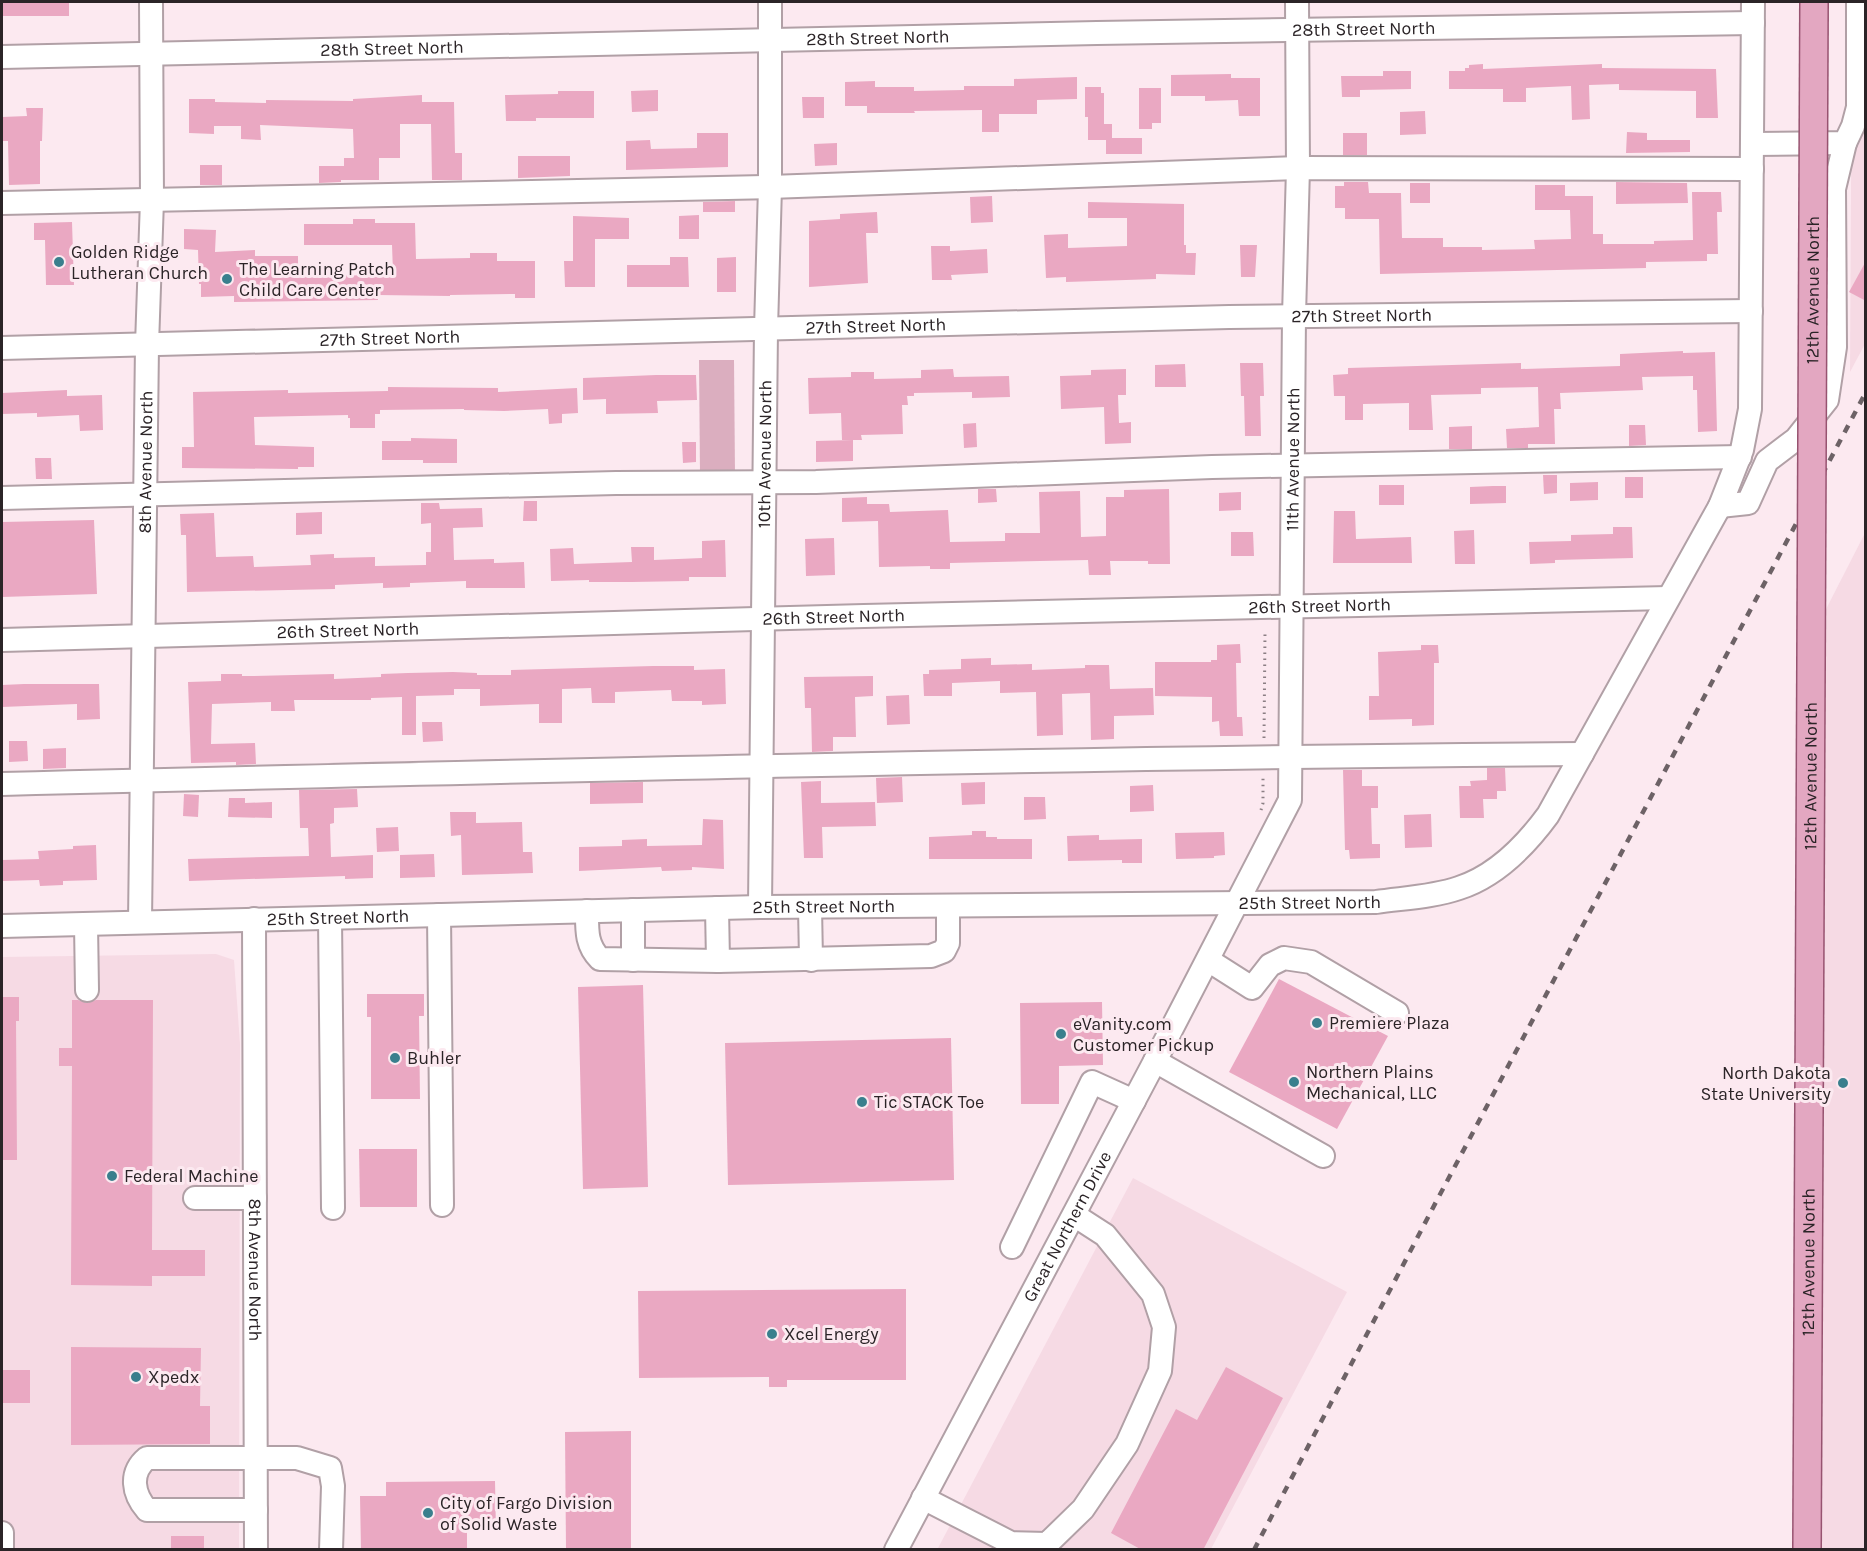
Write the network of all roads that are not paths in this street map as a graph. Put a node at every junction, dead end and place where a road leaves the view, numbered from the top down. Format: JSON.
{"nodes":[{"id":1,"x":151,"y":2,"type":"edge"},
{"id":2,"x":770,"y":2,"type":"edge"},
{"id":3,"x":1297,"y":2,"type":"edge"},
{"id":4,"x":1814,"y":2,"type":"edge"},
{"id":5,"x":1858,"y":2,"type":"edge"},
{"id":6,"x":1753,"y":12,"type":"edge"},
{"id":7,"x":1296,"y":30,"type":"junction"},
{"id":8,"x":769,"y":40,"type":"junction"},
{"id":9,"x":150,"y":54,"type":"junction"},
{"id":10,"x":2,"y":57,"type":"edge"},
{"id":11,"x":1845,"y":143,"type":"junction"},
{"id":12,"x":1753,"y":144,"type":"junction"},
{"id":13,"x":1298,"y":168,"type":"junction"},
{"id":14,"x":1752,"y":169,"type":"junction"},
{"id":15,"x":770,"y":187,"type":"junction"},
{"id":16,"x":152,"y":200,"type":"junction"},
{"id":17,"x":2,"y":203,"type":"edge"},
{"id":18,"x":1751,"y":311,"type":"junction"},
{"id":19,"x":1294,"y":316,"type":"junction"},
{"id":20,"x":766,"y":329,"type":"junction"},
{"id":21,"x":147,"y":345,"type":"junction"},
{"id":22,"x":2,"y":348,"type":"edge"},
{"id":23,"x":1740,"y":456,"type":"junction"},
{"id":24,"x":1293,"y":465,"type":"junction"},
{"id":25,"x":764,"y":482,"type":"junction"},
{"id":26,"x":145,"y":494,"type":"junction"},
{"id":27,"x":2,"y":498,"type":"edge"},
{"id":28,"x":1720,"y":507,"type":"junction"},
{"id":29,"x":1668,"y":598,"type":"junction"},
{"id":30,"x":1292,"y":607,"type":"junction"},
{"id":31,"x":763,"y":619,"type":"junction"},
{"id":32,"x":144,"y":636,"type":"junction"},
{"id":33,"x":2,"y":640,"type":"edge"},
{"id":34,"x":1582,"y":754,"type":"junction"},
{"id":35,"x":1290,"y":756,"type":"junction"},
{"id":36,"x":761,"y":765,"type":"junction"},
{"id":37,"x":142,"y":780,"type":"junction"},
{"id":38,"x":2,"y":784,"type":"edge"},
{"id":39,"x":1237,"y":903,"type":"junction"},
{"id":40,"x":948,"y":906,"type":"junction"},
{"id":41,"x":760,"y":907,"type":"junction"},
{"id":42,"x":810,"y":907,"type":"junction"},
{"id":43,"x":717,"y":908,"type":"junction"},
{"id":44,"x":633,"y":910,"type":"junction"},
{"id":45,"x":587,"y":911,"type":"junction"},
{"id":46,"x":439,"y":915,"type":"junction"},
{"id":47,"x":330,"y":918,"type":"junction"},
{"id":48,"x":254,"y":920,"type":"junction"},
{"id":49,"x":140,"y":922,"type":"junction"},
{"id":50,"x":86,"y":924,"type":"junction"},
{"id":51,"x":2,"y":926,"type":"edge"},
{"id":52,"x":633,"y":960,"type":"junction"},
{"id":53,"x":812,"y":960,"type":"junction"},
{"id":54,"x":1208,"y":960,"type":"junction"},
{"id":55,"x":718,"y":961,"type":"junction"},
{"id":56,"x":87,"y":990,"type":"dead end"},
{"id":57,"x":1397,"y":1013,"type":"dead end"},
{"id":58,"x":1155,"y":1061,"type":"junction"},
{"id":59,"x":1134,"y":1101,"type":"junction"},
{"id":60,"x":1323,"y":1156,"type":"dead end"},
{"id":61,"x":195,"y":1198,"type":"dead end"},
{"id":62,"x":255,"y":1198,"type":"junction"},
{"id":63,"x":442,"y":1205,"type":"dead end"},
{"id":64,"x":333,"y":1208,"type":"dead end"},
{"id":65,"x":1074,"y":1215,"type":"junction"},
{"id":66,"x":1012,"y":1247,"type":"dead end"},
{"id":67,"x":256,"y":1457,"type":"junction"},
{"id":68,"x":923,"y":1498,"type":"junction"},
{"id":69,"x":256,"y":1510,"type":"junction"},
{"id":70,"x":2,"y":1533,"type":"edge"},
{"id":71,"x":2,"y":1550,"type":"edge"},
{"id":72,"x":256,"y":1550,"type":"edge"},
{"id":73,"x":331,"y":1550,"type":"edge"},
{"id":74,"x":896,"y":1550,"type":"edge"},
{"id":75,"x":1807,"y":1550,"type":"edge"}],
"edges":[{"from":1,"to":9,"type":"street","name":"8th Avenue North"},
{"from":2,"to":8,"type":"street","name":"10th Avenue North"},
{"from":3,"to":7,"type":"street","name":"11th Avenue North"},
{"from":4,"to":75,"type":"main road","name":"12th Avenue North","bridge":true},
{"from":5,"to":11,"type":"street"},
{"from":6,"to":7,"type":"street","name":"28th Street North"},
{"from":6,"to":12,"type":"street"},
{"from":7,"to":8,"type":"street","name":"28th Street North"},
{"from":7,"to":13,"type":"street","name":"11th Avenue North"},
{"from":8,"to":9,"type":"street","name":"28th Street North"},
{"from":8,"to":15,"type":"street","name":"10th Avenue North"},
{"from":9,"to":10,"type":"street","name":"28th Street North"},
{"from":9,"to":16,"type":"street","name":"8th Avenue North"},
{"from":11,"to":12,"type":"street"},
{"from":11,"to":28,"type":"street"},
{"from":12,"to":14,"type":"street"},
{"from":13,"to":14,"type":"street"},
{"from":13,"to":15,"type":"street"},
{"from":13,"to":19,"type":"street","name":"11th Avenue North"},
{"from":14,"to":18,"type":"street"},
{"from":15,"to":16,"type":"street"},
{"from":15,"to":20,"type":"street","name":"10th Avenue North"},
{"from":16,"to":17,"type":"street"},
{"from":16,"to":21,"type":"street","name":"8th Avenue North"},
{"from":18,"to":19,"type":"street","name":"27th Street North"},
{"from":18,"to":23,"type":"street"},
{"from":19,"to":20,"type":"street","name":"27th Street North"},
{"from":19,"to":24,"type":"street","name":"11th Avenue North"},
{"from":20,"to":21,"type":"street","name":"27th Street North"},
{"from":20,"to":25,"type":"street","name":"10th Avenue North"},
{"from":21,"to":22,"type":"street","name":"27th Street North"},
{"from":21,"to":26,"type":"street","name":"8th Avenue North"},
{"from":23,"to":24,"type":"street"},
{"from":23,"to":28,"type":"street"},
{"from":24,"to":25,"type":"street"},
{"from":24,"to":30,"type":"street","name":"11th Avenue North"},
{"from":25,"to":26,"type":"street"},
{"from":25,"to":31,"type":"street","name":"10th Avenue North"},
{"from":26,"to":27,"type":"street"},
{"from":26,"to":32,"type":"street","name":"8th Avenue North"},
{"from":28,"to":29,"type":"street"},
{"from":29,"to":30,"type":"street","name":"26th Street North"},
{"from":29,"to":34,"type":"street"},
{"from":30,"to":31,"type":"street","name":"26th Street North"},
{"from":30,"to":35,"type":"street","name":"11th Avenue North"},
{"from":31,"to":32,"type":"street","name":"26th Street North"},
{"from":31,"to":36,"type":"street","name":"10th Avenue North"},
{"from":32,"to":33,"type":"street","name":"26th Street North"},
{"from":32,"to":37,"type":"street","name":"8th Avenue North"},
{"from":34,"to":35,"type":"street"},
{"from":34,"to":39,"type":"street","name":"25th Street North"},
{"from":35,"to":36,"type":"street"},
{"from":35,"to":39,"type":"street","name":"11th Avenue North"},
{"from":36,"to":37,"type":"street"},
{"from":36,"to":41,"type":"street","name":"10th Avenue North"},
{"from":37,"to":38,"type":"street"},
{"from":37,"to":49,"type":"street","name":"8th Avenue North"},
{"from":39,"to":40,"type":"street","name":"25th Street North"},
{"from":39,"to":54,"type":"street","name":"Great Northern Drive"},
{"from":40,"to":42,"type":"street","name":"25th Street North"},
{"from":40,"to":53,"type":"street"},
{"from":41,"to":42,"type":"street","name":"25th Street North"},
{"from":41,"to":43,"type":"street","name":"25th Street North"},
{"from":42,"to":53,"type":"street"},
{"from":43,"to":44,"type":"street","name":"25th Street North"},
{"from":43,"to":55,"type":"street"},
{"from":44,"to":45,"type":"street","name":"25th Street North"},
{"from":44,"to":52,"type":"street"},
{"from":45,"to":46,"type":"street","name":"25th Street North"},
{"from":45,"to":52,"type":"street"},
{"from":46,"to":47,"type":"street","name":"25th Street North"},
{"from":46,"to":63,"type":"street"},
{"from":47,"to":48,"type":"street","name":"25th Street North"},
{"from":47,"to":64,"type":"street"},
{"from":48,"to":49,"type":"street","name":"25th Street North"},
{"from":48,"to":62,"type":"street","name":"8th Avenue North"},
{"from":49,"to":50,"type":"street","name":"25th Street North"},
{"from":50,"to":51,"type":"street","name":"25th Street North"},
{"from":50,"to":56,"type":"street"},
{"from":52,"to":55,"type":"street"},
{"from":53,"to":55,"type":"street"},
{"from":54,"to":57,"type":"street"},
{"from":54,"to":58,"type":"street","name":"Great Northern Drive"},
{"from":58,"to":59,"type":"street","name":"Great Northern Drive"},
{"from":58,"to":60,"type":"street"},
{"from":59,"to":65,"type":"street","name":"Great Northern Drive"},
{"from":59,"to":66,"type":"street"},
{"from":61,"to":62,"type":"street"},
{"from":62,"to":67,"type":"street","name":"8th Avenue North"},
{"from":65,"to":68,"type":"street","name":"Great Northern Drive"},
{"from":65,"to":68,"type":"street"},
{"from":67,"to":69,"type":"street","name":"8th Avenue North"},
{"from":67,"to":69,"type":"street"},
{"from":67,"to":73,"type":"street"},
{"from":68,"to":74,"type":"street","name":"Great Northern Drive"},
{"from":69,"to":72,"type":"street","name":"8th Avenue North"},
{"from":70,"to":71,"type":"street"}]}
